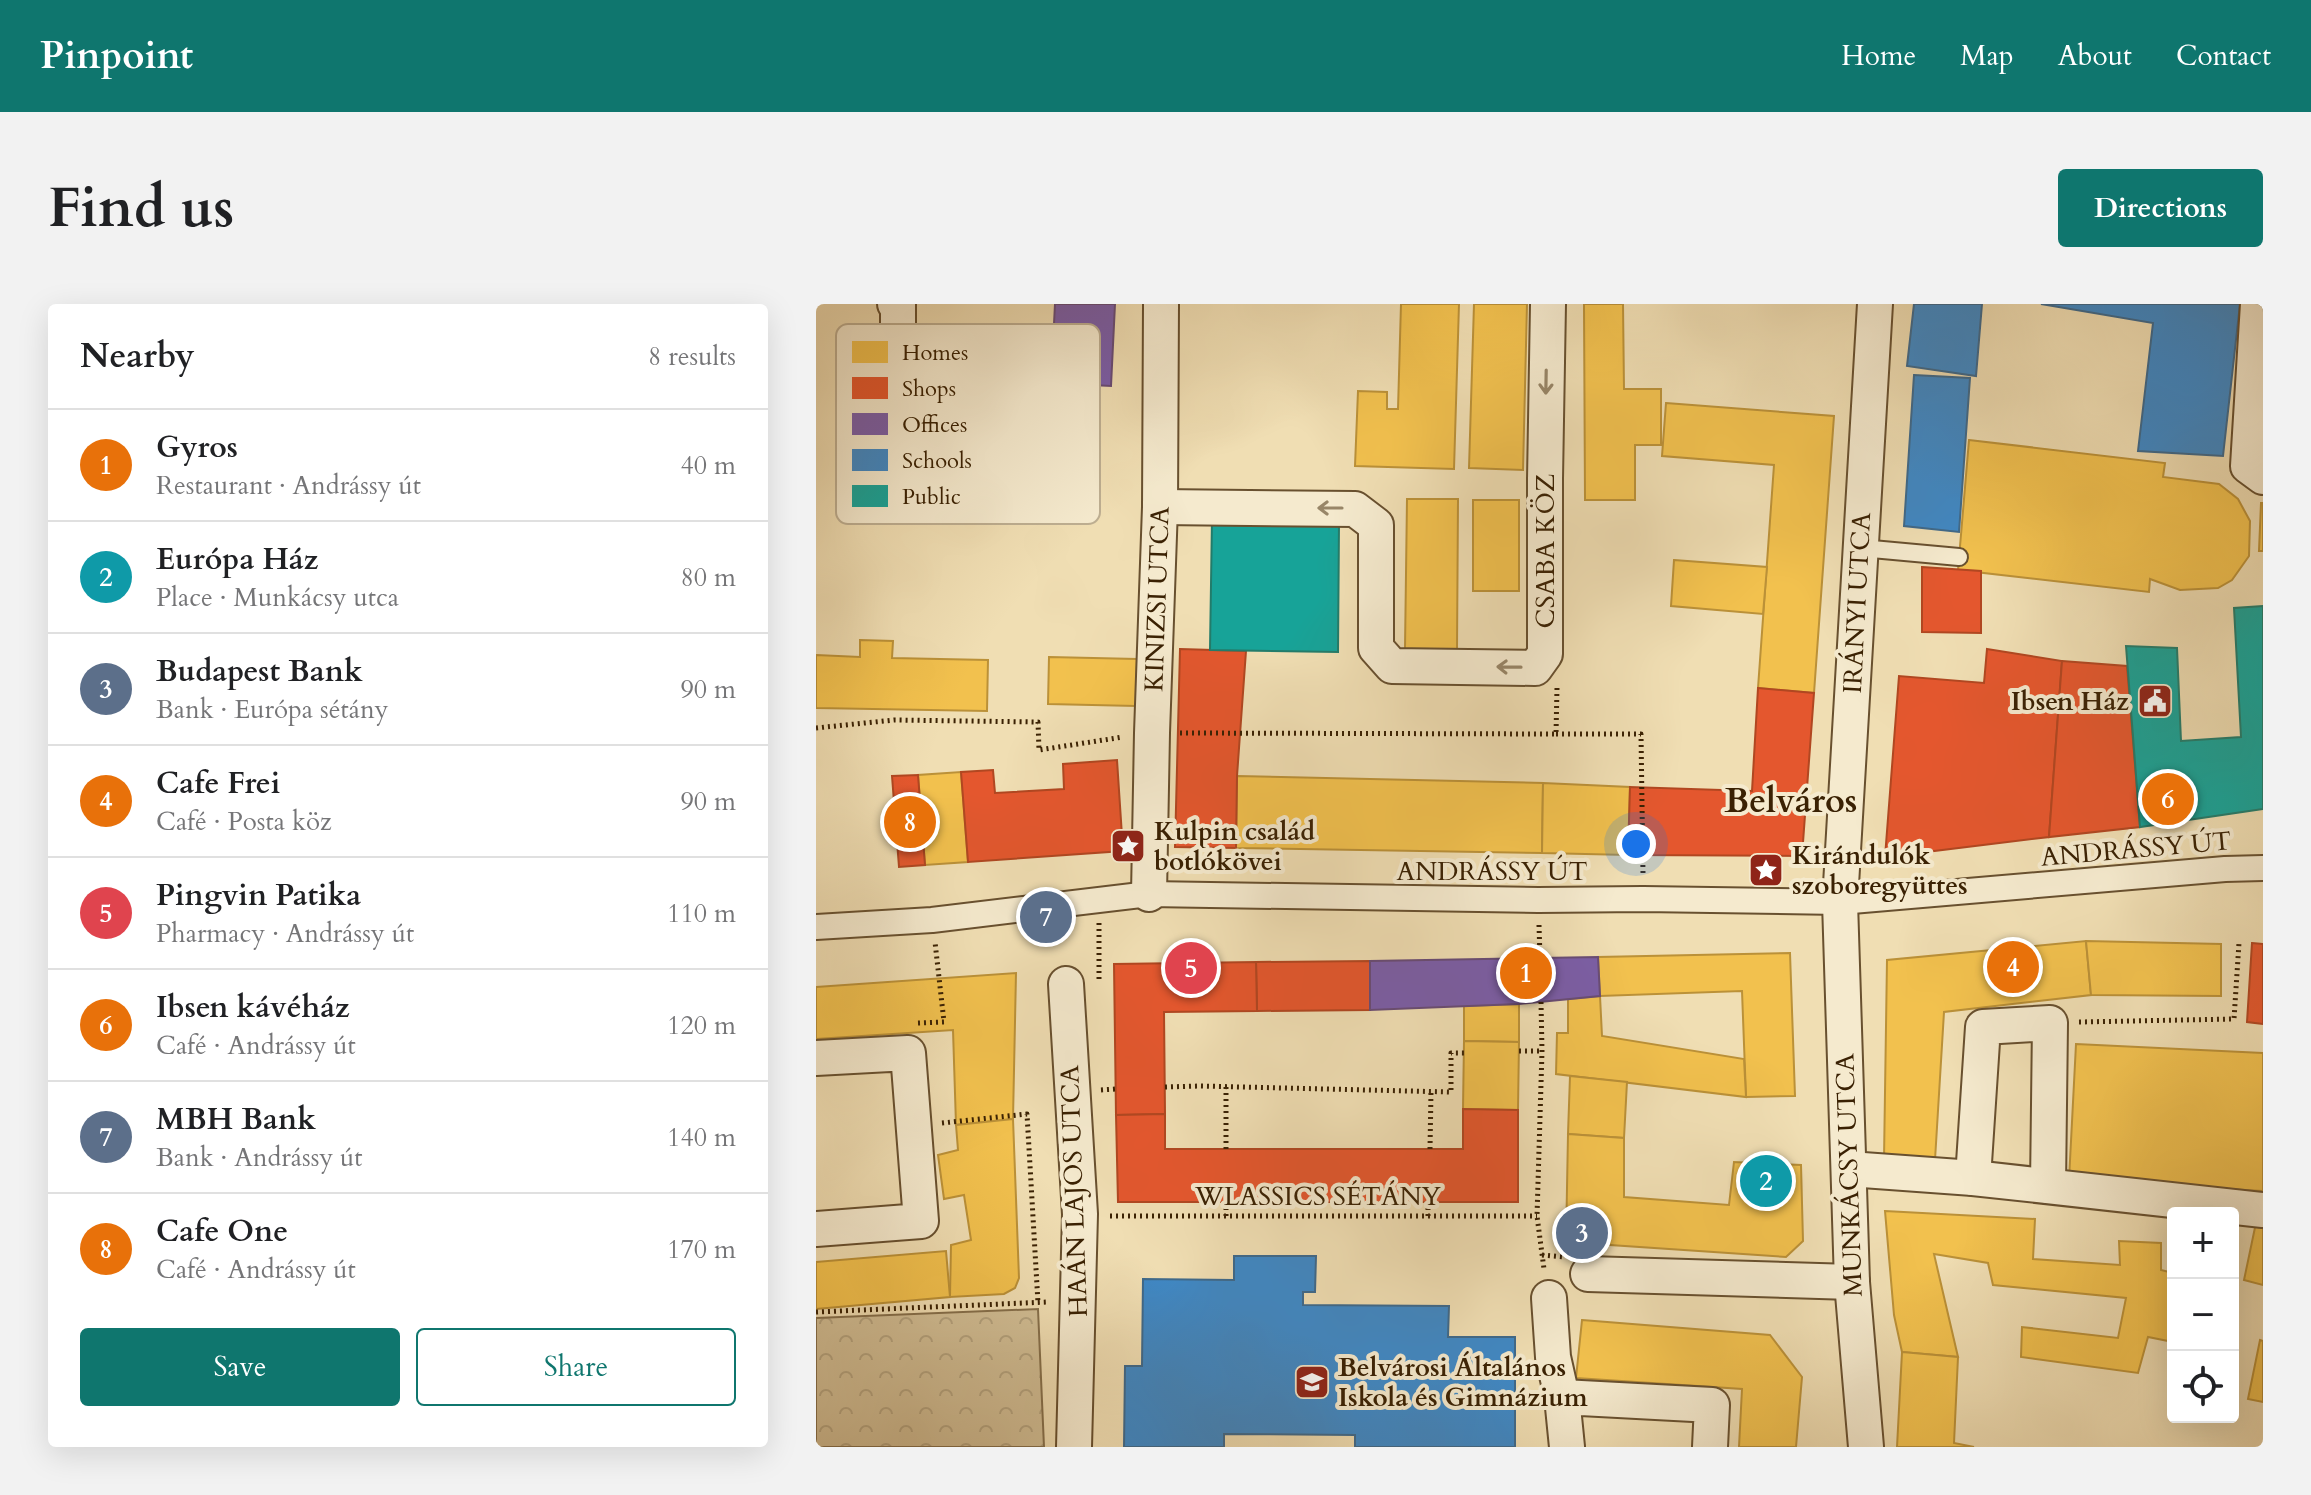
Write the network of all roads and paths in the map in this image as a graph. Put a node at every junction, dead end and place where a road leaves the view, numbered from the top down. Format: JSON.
{"nodes":[{"id":1,"x":895,"y":304,"type":"edge"},
{"id":2,"x":1161,"y":304,"type":"edge"},
{"id":3,"x":1548,"y":304,"type":"edge"},
{"id":4,"x":1875,"y":304,"type":"edge"},
{"id":5,"x":2258,"y":304,"type":"edge"},
{"id":6,"x":898,"y":324,"type":"edge"},
{"id":7,"x":2263,"y":477,"type":"edge"},
{"id":8,"x":1160,"y":507,"type":"junction"},
{"id":9,"x":1861,"y":548,"type":"junction"},
{"id":10,"x":1959,"y":557,"type":"dead end"},
{"id":11,"x":1557,"y":686,"type":"dead end"},
{"id":12,"x":816,"y":728,"type":"edge"},
{"id":13,"x":1152,"y":733,"type":"junction"},
{"id":14,"x":1556,"y":734,"type":"junction"},
{"id":15,"x":2263,"y":868,"type":"edge"},
{"id":16,"x":1149,"y":894,"type":"junction"},
{"id":17,"x":1643,"y":899,"type":"junction"},
{"id":18,"x":1840,"y":902,"type":"junction"},
{"id":19,"x":932,"y":920,"type":"junction"},
{"id":20,"x":816,"y":927,"type":"edge"},
{"id":21,"x":2239,"y":943,"type":"dead end"},
{"id":22,"x":1066,"y":984,"type":"dead end"},
{"id":23,"x":1541,"y":1002,"type":"dead end"},
{"id":24,"x":910,"y":1023,"type":"dead end"},
{"id":25,"x":2050,"y":1023,"type":"junction"},
{"id":26,"x":1519,"y":1051,"type":"dead end"},
{"id":27,"x":1542,"y":1051,"type":"junction"},
{"id":28,"x":1464,"y":1053,"type":"dead end"},
{"id":29,"x":816,"y":1058,"type":"edge"},
{"id":30,"x":1165,"y":1087,"type":"dead end"},
{"id":31,"x":1226,"y":1087,"type":"junction"},
{"id":32,"x":1116,"y":1089,"type":"dead end"},
{"id":33,"x":1099,"y":1090,"type":"dead end"},
{"id":34,"x":1431,"y":1092,"type":"junction"},
{"id":35,"x":938,"y":1123,"type":"dead end"},
{"id":36,"x":1226,"y":1149,"type":"dead end"},
{"id":37,"x":1430,"y":1149,"type":"dead end"},
{"id":38,"x":1849,"y":1169,"type":"junction"},
{"id":39,"x":1973,"y":1178,"type":"junction"},
{"id":40,"x":2048,"y":1186,"type":"junction"},
{"id":41,"x":1226,"y":1203,"type":"dead end"},
{"id":42,"x":1428,"y":1203,"type":"dead end"},
{"id":43,"x":2263,"y":1210,"type":"edge"},
{"id":44,"x":1099,"y":1216,"type":"dead end"},
{"id":45,"x":1226,"y":1216,"type":"junction"},
{"id":46,"x":1428,"y":1216,"type":"junction"},
{"id":47,"x":1537,"y":1216,"type":"junction"},
{"id":48,"x":816,"y":1229,"type":"edge"},
{"id":49,"x":1580,"y":1266,"type":"joint"},
{"id":50,"x":1852,"y":1282,"type":"junction"},
{"id":51,"x":1549,"y":1298,"type":"dead end"},
{"id":52,"x":816,"y":1312,"type":"edge"},
{"id":53,"x":1562,"y":1397,"type":"junction"},
{"id":54,"x":1074,"y":1447,"type":"edge"},
{"id":55,"x":1567,"y":1447,"type":"edge"},
{"id":56,"x":1710,"y":1447,"type":"edge"},
{"id":57,"x":1866,"y":1447,"type":"edge"}],
"edges":[{"from":1,"to":6,"type":"street"},
{"from":2,"to":8,"type":"street","name":"KINIZSI UTCA"},
{"from":3,"to":8,"type":"street","name":"CSABA KÖZ","one_way":true},
{"from":4,"to":9,"type":"street","name":"IRÁNYI UTCA"},
{"from":5,"to":7,"type":"street"},
{"from":8,"to":13,"type":"street","name":"KINIZSI UTCA"},
{"from":9,"to":10,"type":"lane"},
{"from":9,"to":18,"type":"street","name":"IRÁNYI UTCA"},
{"from":11,"to":14,"type":"path"},
{"from":12,"to":13,"type":"path"},
{"from":13,"to":14,"type":"path"},
{"from":13,"to":16,"type":"street","name":"KINIZSI UTCA"},
{"from":14,"to":17,"type":"path"},
{"from":15,"to":18,"type":"street","name":"ANDRÁSSY ÚT"},
{"from":16,"to":17,"type":"street","name":"ANDRÁSSY ÚT"},
{"from":16,"to":19,"type":"street","name":"ANDRÁSSY ÚT"},
{"from":17,"to":18,"type":"street","name":"ANDRÁSSY ÚT"},
{"from":18,"to":38,"type":"street","name":"MUNKÁCSY UTCA"},
{"from":19,"to":20,"type":"street","name":"ANDRÁSSY ÚT"},
{"from":19,"to":24,"type":"path"},
{"from":21,"to":25,"type":"path"},
{"from":22,"to":54,"type":"street","name":"HAÁN LAJOS UTCA"},
{"from":23,"to":27,"type":"path"},
{"from":25,"to":39,"type":"street"},
{"from":25,"to":40,"type":"street"},
{"from":26,"to":27,"type":"path"},
{"from":27,"to":47,"type":"path"},
{"from":28,"to":34,"type":"path"},
{"from":29,"to":48,"type":"street"},
{"from":30,"to":31,"type":"path"},
{"from":31,"to":34,"type":"path"},
{"from":31,"to":36,"type":"path"},
{"from":32,"to":33,"type":"path"},
{"from":34,"to":37,"type":"path"},
{"from":35,"to":52,"type":"path"},
{"from":38,"to":39,"type":"street"},
{"from":38,"to":50,"type":"street","name":"MUNKÁCSY UTCA"},
{"from":39,"to":40,"type":"street"},
{"from":40,"to":43,"type":"street"},
{"from":41,"to":45,"type":"path"},
{"from":42,"to":46,"type":"path"},
{"from":44,"to":45,"type":"path","name":"WLASSICS SÉTÁNY"},
{"from":45,"to":46,"type":"path","name":"WLASSICS SÉTÁNY"},
{"from":46,"to":47,"type":"path","name":"WLASSICS SÉTÁNY"},
{"from":47,"to":49,"type":"path"},
{"from":49,"to":50,"type":"street"},
{"from":50,"to":57,"type":"street","name":"MUNKÁCSY UTCA"},
{"from":51,"to":53,"type":"street"},
{"from":53,"to":55,"type":"street"},
{"from":53,"to":56,"type":"street"}]}
